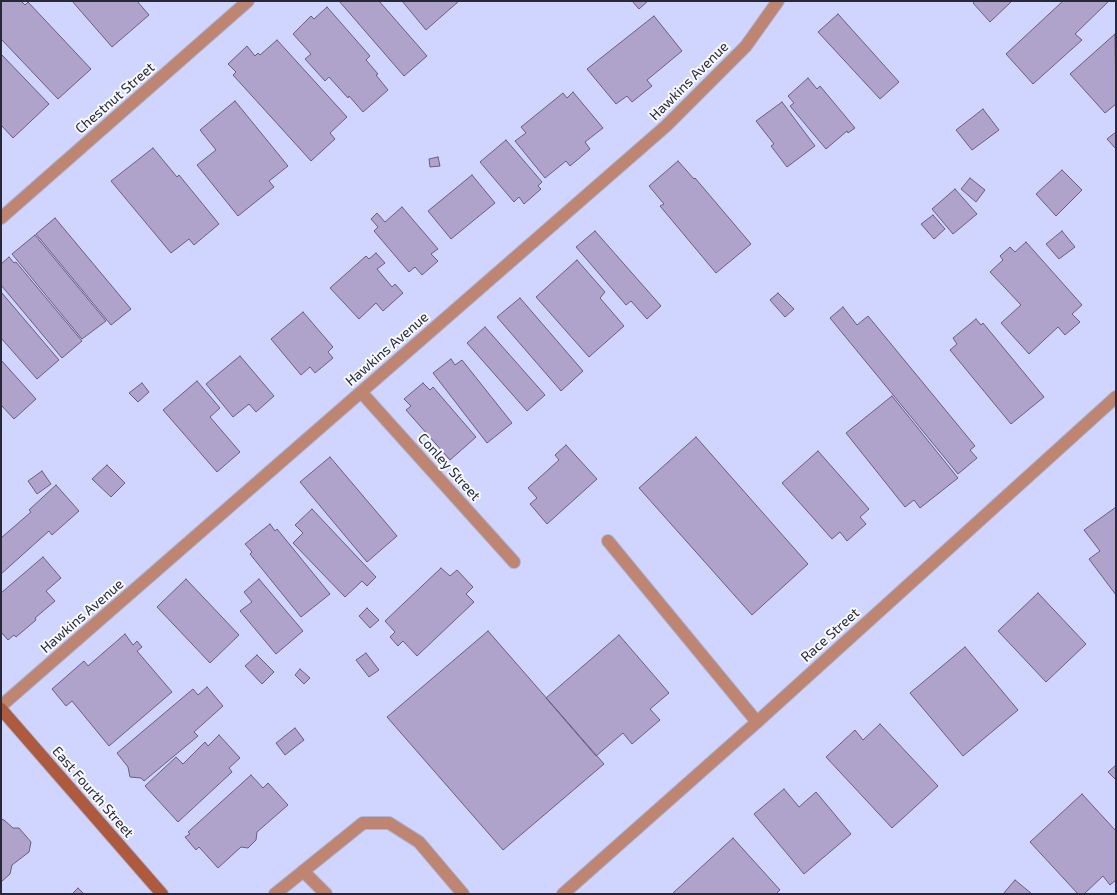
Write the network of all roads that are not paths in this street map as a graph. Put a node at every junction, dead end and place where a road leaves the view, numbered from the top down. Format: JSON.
{"nodes":[{"id":1,"x":248,"y":1,"type":"edge"},
{"id":2,"x":778,"y":1,"type":"edge"},
{"id":3,"x":1,"y":218,"type":"edge"},
{"id":4,"x":361,"y":392,"type":"junction"},
{"id":5,"x":1116,"y":397,"type":"edge"},
{"id":6,"x":608,"y":541,"type":"dead end"},
{"id":7,"x":514,"y":562,"type":"dead end"},
{"id":8,"x":1,"y":708,"type":"edge"},
{"id":9,"x":757,"y":722,"type":"junction"},
{"id":10,"x":303,"y":871,"type":"junction"},
{"id":11,"x":162,"y":894,"type":"edge"},
{"id":12,"x":275,"y":894,"type":"edge"},
{"id":13,"x":326,"y":894,"type":"edge"},
{"id":14,"x":463,"y":894,"type":"edge"},
{"id":15,"x":562,"y":894,"type":"edge"}],
"edges":[{"from":1,"to":3,"type":"street","name":"Chestnut Street"},
{"from":2,"to":4,"type":"street","name":"Hawkins Avenue"},
{"from":4,"to":7,"type":"street","name":"Conley Street"},
{"from":4,"to":8,"type":"street","name":"Hawkins Avenue"},
{"from":5,"to":9,"type":"street","name":"Race Street"},
{"from":6,"to":9,"type":"street"},
{"from":8,"to":11,"type":"street","name":"East Fourth Street"},
{"from":9,"to":15,"type":"street","name":"Race Street"},
{"from":10,"to":12,"type":"street"},
{"from":10,"to":13,"type":"street"},
{"from":10,"to":14,"type":"street"}]}
